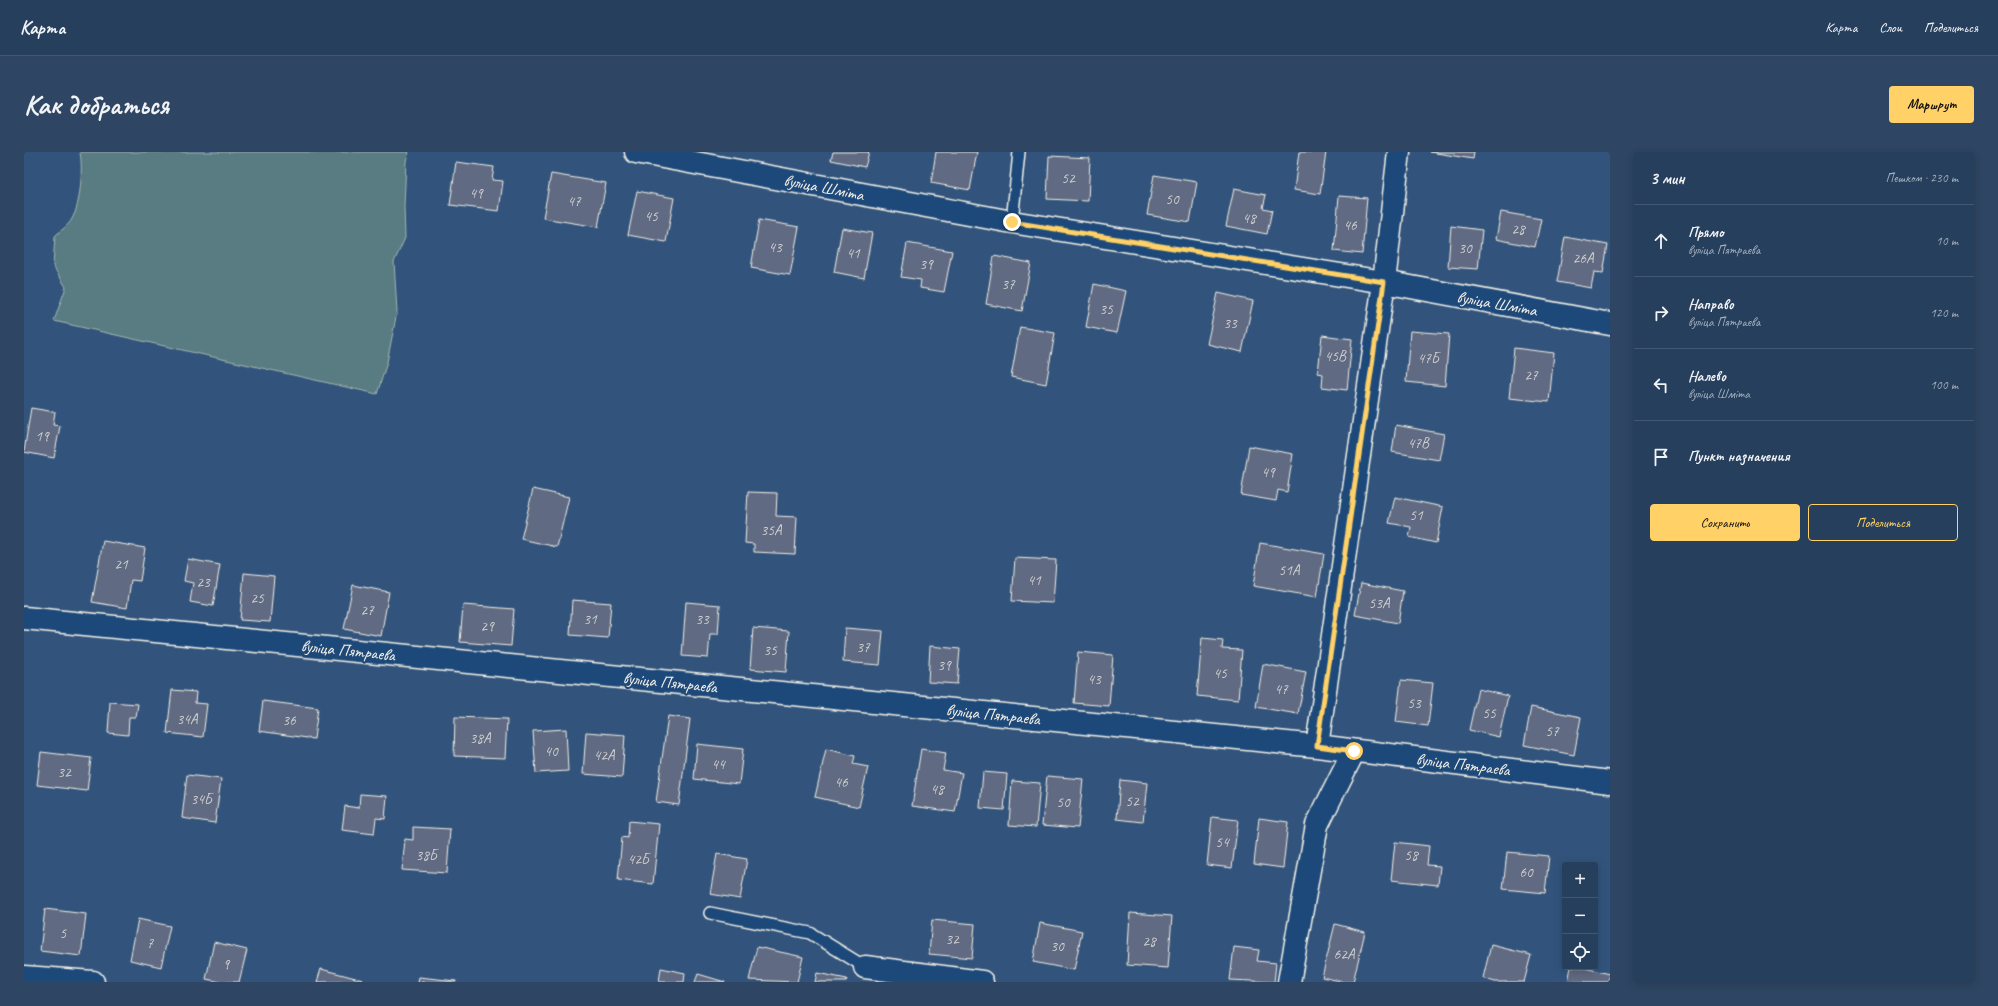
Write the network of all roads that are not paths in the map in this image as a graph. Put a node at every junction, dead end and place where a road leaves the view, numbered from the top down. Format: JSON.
{"nodes":[{"id":1,"x":636,"y":152,"type":"edge"},
{"id":2,"x":1019,"y":152,"type":"edge"},
{"id":3,"x":1400,"y":152,"type":"edge"},
{"id":4,"x":1012,"y":222,"type":"junction"},
{"id":5,"x":1384,"y":282,"type":"junction"},
{"id":6,"x":1610,"y":324,"type":"edge"},
{"id":7,"x":24,"y":618,"type":"edge"},
{"id":8,"x":1317,"y":746,"type":"junction"},
{"id":9,"x":1354,"y":751,"type":"junction"},
{"id":10,"x":1610,"y":782,"type":"edge"},
{"id":11,"x":710,"y":913,"type":"dead end"},
{"id":12,"x":865,"y":967,"type":"joint"},
{"id":13,"x":24,"y":976,"type":"edge"},
{"id":14,"x":93,"y":982,"type":"edge"},
{"id":15,"x":982,"y":982,"type":"edge"},
{"id":16,"x":1288,"y":982,"type":"edge"}],
"edges":[{"from":1,"to":4,"type":"street","name":"вуліца Шміта"},
{"from":2,"to":4,"type":"lane"},
{"from":3,"to":5,"type":"street"},
{"from":4,"to":5,"type":"street","name":"вуліца Шміта"},
{"from":5,"to":6,"type":"street","name":"вуліца Шміта"},
{"from":5,"to":8,"type":"street"},
{"from":7,"to":8,"type":"street","name":"вуліца Пятраева"},
{"from":8,"to":9,"type":"street","name":"вуліца Пятраева"},
{"from":9,"to":10,"type":"street","name":"вуліца Пятраева"},
{"from":9,"to":16,"type":"street"},
{"from":11,"to":12,"type":"lane"},
{"from":12,"to":15,"type":"street"},
{"from":13,"to":14,"type":"street"}]}
